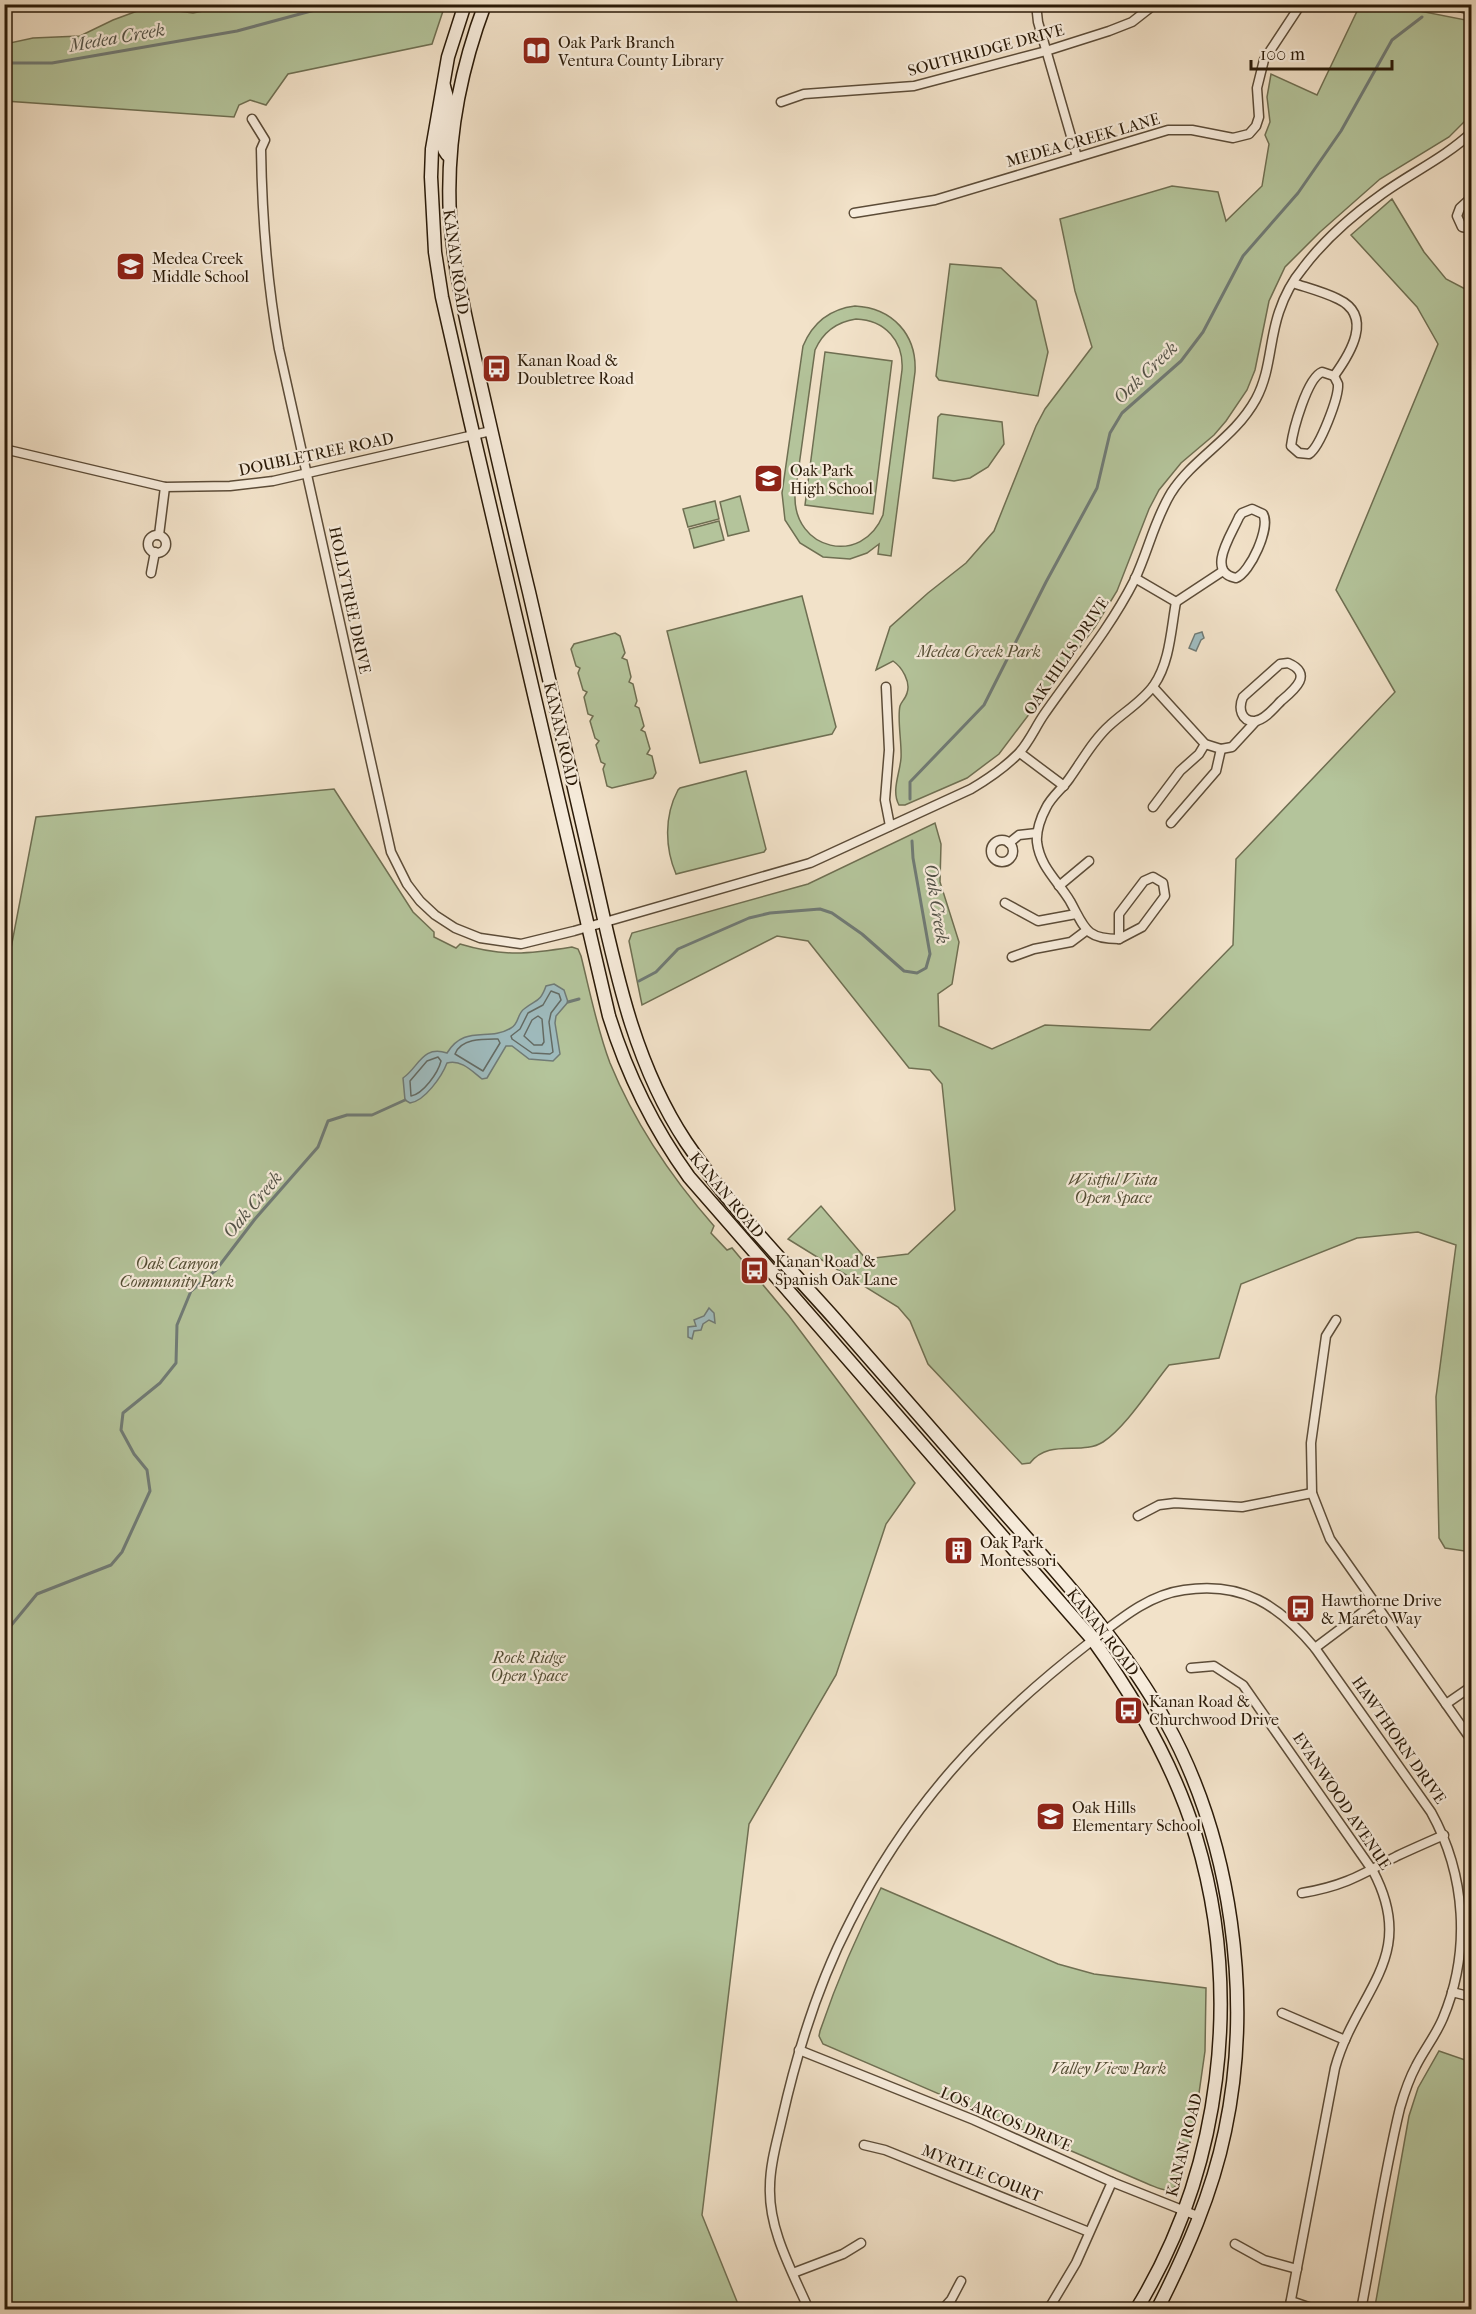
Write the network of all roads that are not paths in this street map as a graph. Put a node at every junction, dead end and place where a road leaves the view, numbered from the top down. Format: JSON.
{"nodes":[{"id":1,"x":465,"y":4,"type":"edge"},
{"id":2,"x":484,"y":4,"type":"edge"},
{"id":3,"x":1036,"y":4,"type":"edge"},
{"id":4,"x":1155,"y":4,"type":"edge"},
{"id":5,"x":1301,"y":4,"type":"edge"},
{"id":6,"x":1445,"y":4,"type":"edge"},
{"id":7,"x":1472,"y":10,"type":"edge"},
{"id":8,"x":1046,"y":51,"type":"junction"},
{"id":9,"x":443,"y":82,"type":"junction"},
{"id":10,"x":781,"y":102,"type":"dead end"},
{"id":11,"x":252,"y":119,"type":"dead end"},
{"id":12,"x":1472,"y":132,"type":"edge"},
{"id":13,"x":450,"y":157,"type":"junction"},
{"id":14,"x":1077,"y":157,"type":"junction"},
{"id":15,"x":1472,"y":197,"type":"edge"},
{"id":16,"x":854,"y":213,"type":"dead end"},
{"id":17,"x":1472,"y":229,"type":"edge"},
{"id":18,"x":1293,"y":283,"type":"junction"},
{"id":19,"x":1334,"y":376,"type":"junction"},
{"id":20,"x":491,"y":431,"type":"junction"},
{"id":21,"x":473,"y":435,"type":"junction"},
{"id":22,"x":4,"y":449,"type":"edge"},
{"id":23,"x":307,"y":473,"type":"junction"},
{"id":24,"x":165,"y":487,"type":"junction"},
{"id":25,"x":1222,"y":572,"type":"junction"},
{"id":26,"x":151,"y":573,"type":"dead end"},
{"id":27,"x":1135,"y":578,"type":"junction"},
{"id":28,"x":1176,"y":602,"type":"junction"},
{"id":29,"x":886,"y":687,"type":"dead end"},
{"id":30,"x":1153,"y":687,"type":"junction"},
{"id":31,"x":1256,"y":721,"type":"junction"},
{"id":32,"x":1205,"y":744,"type":"junction"},
{"id":33,"x":1221,"y":749,"type":"junction"},
{"id":34,"x":1020,"y":753,"type":"junction"},
{"id":35,"x":1064,"y":786,"type":"junction"},
{"id":36,"x":1153,"y":807,"type":"dead end"},
{"id":37,"x":1171,"y":823,"type":"dead end"},
{"id":38,"x":890,"y":826,"type":"junction"},
{"id":39,"x":1037,"y":833,"type":"junction"},
{"id":40,"x":1009,"y":843,"type":"dead end"},
{"id":41,"x":1089,"y":861,"type":"dead end"},
{"id":42,"x":1059,"y":886,"type":"junction"},
{"id":43,"x":1005,"y":903,"type":"dead end"},
{"id":44,"x":1076,"y":914,"type":"junction"},
{"id":45,"x":605,"y":922,"type":"junction"},
{"id":46,"x":589,"y":927,"type":"junction"},
{"id":47,"x":1087,"y":930,"type":"junction"},
{"id":48,"x":1119,"y":939,"type":"junction"},
{"id":49,"x":1012,"y":957,"type":"dead end"},
{"id":50,"x":1336,"y":1320,"type":"dead end"},
{"id":51,"x":1312,"y":1493,"type":"junction"},
{"id":52,"x":1138,"y":1516,"type":"dead end"},
{"id":53,"x":1375,"y":1604,"type":"junction"},
{"id":54,"x":1105,"y":1631,"type":"junction"},
{"id":55,"x":1093,"y":1641,"type":"junction"},
{"id":56,"x":1315,"y":1648,"type":"junction"},
{"id":57,"x":1191,"y":1668,"type":"dead end"},
{"id":58,"x":1472,"y":1686,"type":"edge"},
{"id":59,"x":1446,"y":1704,"type":"junction"},
{"id":60,"x":1472,"y":1741,"type":"edge"},
{"id":61,"x":1444,"y":1835,"type":"junction"},
{"id":62,"x":1373,"y":1870,"type":"junction"},
{"id":63,"x":1302,"y":1893,"type":"dead end"},
{"id":64,"x":1452,"y":1992,"type":"junction"},
{"id":65,"x":1472,"y":1997,"type":"edge"},
{"id":66,"x":1282,"y":2013,"type":"dead end"},
{"id":67,"x":1345,"y":2040,"type":"junction"},
{"id":68,"x":800,"y":2050,"type":"junction"},
{"id":69,"x":864,"y":2145,"type":"dead end"},
{"id":70,"x":1112,"y":2182,"type":"junction"},
{"id":71,"x":1184,"y":2211,"type":"junction"},
{"id":72,"x":1200,"y":2217,"type":"junction"},
{"id":73,"x":1089,"y":2232,"type":"junction"},
{"id":74,"x":861,"y":2243,"type":"dead end"},
{"id":75,"x":1235,"y":2244,"type":"dead end"},
{"id":76,"x":1298,"y":2268,"type":"junction"},
{"id":77,"x":793,"y":2273,"type":"junction"},
{"id":78,"x":961,"y":2281,"type":"dead end"},
{"id":79,"x":1290,"y":2305,"type":"edge"},
{"id":80,"x":809,"y":2310,"type":"edge"},
{"id":81,"x":942,"y":2310,"type":"edge"},
{"id":82,"x":1048,"y":2310,"type":"edge"},
{"id":83,"x":1136,"y":2310,"type":"edge"},
{"id":84,"x":1156,"y":2310,"type":"edge"},
{"id":85,"x":1317,"y":2310,"type":"edge"},
{"id":86,"x":1361,"y":2310,"type":"edge"}],
"edges":[{"from":1,"to":9,"type":"main road","name":"KANAN ROAD"},
{"from":2,"to":13,"type":"main road","name":"KANAN ROAD"},
{"from":3,"to":8,"type":"street"},
{"from":4,"to":8,"type":"street","name":"SOUTHRIDGE DRIVE"},
{"from":5,"to":14,"type":"street","name":"MEDEA CREEK LANE"},
{"from":6,"to":7,"type":"street"},
{"from":8,"to":10,"type":"street","name":"SOUTHRIDGE DRIVE"},
{"from":8,"to":14,"type":"street"},
{"from":9,"to":13,"type":"main road"},
{"from":9,"to":21,"type":"main road","name":"KANAN ROAD"},
{"from":11,"to":23,"type":"street","name":"HOLLYTREE DRIVE"},
{"from":12,"to":18,"type":"street","name":"OAK HILLS DRIVE"},
{"from":13,"to":20,"type":"main road","name":"KANAN ROAD"},
{"from":14,"to":16,"type":"street","name":"MEDEA CREEK LANE"},
{"from":15,"to":17,"type":"street"},
{"from":18,"to":19,"type":"street"},
{"from":18,"to":27,"type":"street","name":"OAK HILLS DRIVE"},
{"from":19,"to":19,"type":"street"},
{"from":20,"to":21,"type":"street","name":"DOUBLETREE ROAD"},
{"from":20,"to":45,"type":"main road","name":"KANAN ROAD"},
{"from":21,"to":23,"type":"street","name":"DOUBLETREE ROAD"},
{"from":21,"to":46,"type":"main road","name":"KANAN ROAD"},
{"from":22,"to":24,"type":"street","name":"DOUBLETREE ROAD"},
{"from":23,"to":24,"type":"street","name":"DOUBLETREE ROAD"},
{"from":23,"to":46,"type":"street","name":"HOLLYTREE DRIVE"},
{"from":24,"to":26,"type":"street"},
{"from":25,"to":25,"type":"street"},
{"from":25,"to":28,"type":"street"},
{"from":27,"to":28,"type":"street"},
{"from":27,"to":34,"type":"street","name":"OAK HILLS DRIVE"},
{"from":28,"to":30,"type":"street"},
{"from":29,"to":38,"type":"street"},
{"from":30,"to":32,"type":"street"},
{"from":30,"to":35,"type":"street"},
{"from":31,"to":31,"type":"street"},
{"from":31,"to":33,"type":"street"},
{"from":32,"to":33,"type":"street"},
{"from":32,"to":36,"type":"street"},
{"from":33,"to":37,"type":"street"},
{"from":34,"to":35,"type":"street"},
{"from":34,"to":38,"type":"street","name":"OAK HILLS DRIVE"},
{"from":35,"to":39,"type":"street"},
{"from":38,"to":45,"type":"street","name":"OAK HILLS DRIVE"},
{"from":39,"to":40,"type":"street"},
{"from":39,"to":42,"type":"street"},
{"from":41,"to":42,"type":"street"},
{"from":42,"to":44,"type":"street"},
{"from":43,"to":44,"type":"street"},
{"from":44,"to":47,"type":"street"},
{"from":45,"to":46,"type":"street","name":"OAK HILLS DRIVE"},
{"from":45,"to":54,"type":"main road","name":"KANAN ROAD"},
{"from":46,"to":55,"type":"main road","name":"KANAN ROAD"},
{"from":47,"to":48,"type":"street"},
{"from":47,"to":49,"type":"street"},
{"from":48,"to":48,"type":"street"},
{"from":50,"to":51,"type":"street"},
{"from":51,"to":52,"type":"street"},
{"from":51,"to":53,"type":"street"},
{"from":53,"to":56,"type":"street"},
{"from":53,"to":59,"type":"street"},
{"from":54,"to":55,"type":"street","name":"HAWTHORN DRIVE"},
{"from":54,"to":56,"type":"street","name":"HAWTHORN DRIVE"},
{"from":54,"to":72,"type":"main road","name":"KANAN ROAD"},
{"from":55,"to":68,"type":"street","name":"HAWTHORN DRIVE"},
{"from":55,"to":71,"type":"main road","name":"KANAN ROAD"},
{"from":56,"to":61,"type":"street","name":"HAWTHORN DRIVE"},
{"from":57,"to":62,"type":"street","name":"EVANWOOD AVENUE"},
{"from":58,"to":59,"type":"street"},
{"from":59,"to":60,"type":"street"},
{"from":61,"to":62,"type":"street"},
{"from":61,"to":64,"type":"street","name":"HAWTHORN DRIVE"},
{"from":62,"to":63,"type":"street"},
{"from":62,"to":67,"type":"street","name":"EVANWOOD AVENUE"},
{"from":64,"to":65,"type":"street"},
{"from":64,"to":86,"type":"street","name":"HAWTHORN DRIVE"},
{"from":66,"to":67,"type":"street"},
{"from":67,"to":76,"type":"street","name":"EVANWOOD AVENUE"},
{"from":68,"to":70,"type":"street","name":"LOS ARCOS DRIVE"},
{"from":68,"to":77,"type":"street","name":"HAWTHORN DRIVE"},
{"from":69,"to":73,"type":"street","name":"MYRTLE COURT"},
{"from":70,"to":71,"type":"street","name":"LOS ARCOS DRIVE"},
{"from":70,"to":73,"type":"street"},
{"from":71,"to":72,"type":"street","name":"LOS ARCOS DRIVE"},
{"from":71,"to":83,"type":"main road","name":"KANAN ROAD"},
{"from":72,"to":84,"type":"main road","name":"KANAN ROAD"},
{"from":73,"to":82,"type":"street"},
{"from":74,"to":77,"type":"street"},
{"from":75,"to":76,"type":"street"},
{"from":76,"to":79,"type":"street","name":"EVANWOOD AVENUE"},
{"from":77,"to":80,"type":"street","name":"HAWTHORN DRIVE"},
{"from":78,"to":81,"type":"street"},
{"from":79,"to":85,"type":"street"}]}
